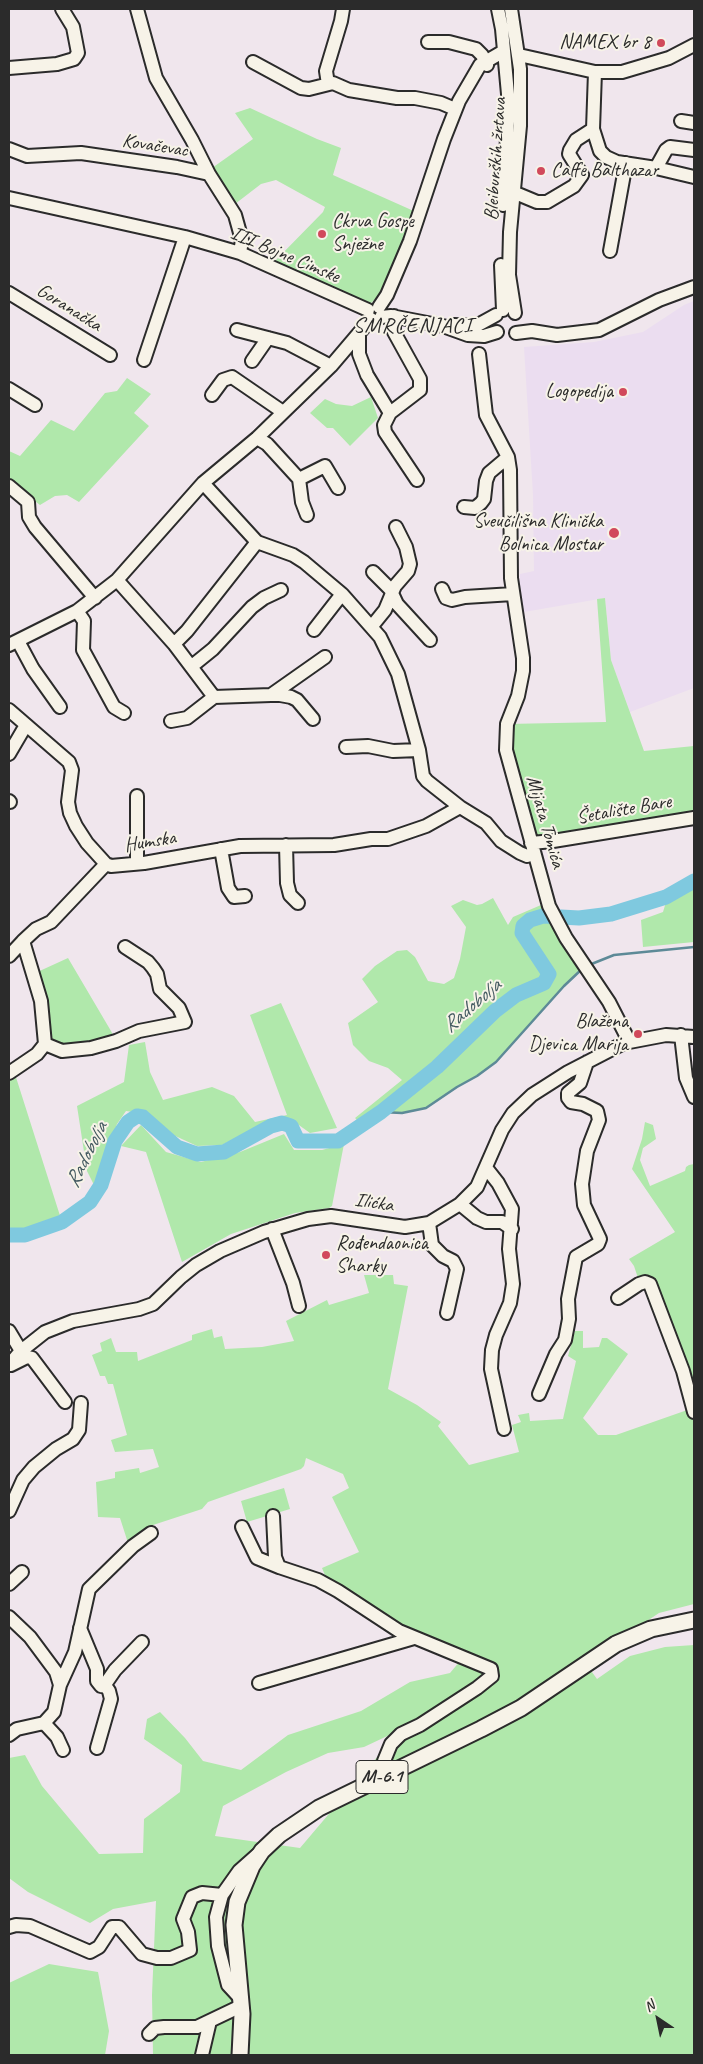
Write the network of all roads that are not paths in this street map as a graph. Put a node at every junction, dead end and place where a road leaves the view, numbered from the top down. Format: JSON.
{"nodes":[{"id":1,"x":62,"y":9,"type":"edge"},
{"id":2,"x":138,"y":9,"type":"edge"},
{"id":3,"x":343,"y":9,"type":"edge"},
{"id":4,"x":498,"y":9,"type":"edge"},
{"id":5,"x":511,"y":9,"type":"edge"},
{"id":6,"x":428,"y":42,"type":"dead end"},
{"id":7,"x":694,"y":45,"type":"edge"},
{"id":8,"x":504,"y":51,"type":"junction"},
{"id":9,"x":519,"y":55,"type":"junction"},
{"id":10,"x":253,"y":62,"type":"dead end"},
{"id":11,"x":483,"y":65,"type":"junction"},
{"id":12,"x":9,"y":68,"type":"edge"},
{"id":13,"x":595,"y":72,"type":"junction"},
{"id":14,"x":505,"y":74,"type":"junction"},
{"id":15,"x":328,"y":84,"type":"junction"},
{"id":16,"x":455,"y":109,"type":"junction"},
{"id":17,"x":680,"y":121,"type":"dead end"},
{"id":18,"x":694,"y":123,"type":"edge"},
{"id":19,"x":593,"y":129,"type":"junction"},
{"id":20,"x":9,"y":149,"type":"edge"},
{"id":21,"x":694,"y":150,"type":"edge"},
{"id":22,"x":626,"y":163,"type":"junction"},
{"id":23,"x":656,"y":168,"type":"junction"},
{"id":24,"x":209,"y":174,"type":"junction"},
{"id":25,"x":694,"y":177,"type":"edge"},
{"id":26,"x":513,"y":192,"type":"junction"},
{"id":27,"x":9,"y":198,"type":"edge"},
{"id":28,"x":185,"y":237,"type":"junction"},
{"id":29,"x":610,"y":251,"type":"dead end"},
{"id":30,"x":240,"y":253,"type":"junction"},
{"id":31,"x":694,"y":287,"type":"edge"},
{"id":32,"x":9,"y":293,"type":"edge"},
{"id":33,"x":356,"y":305,"type":"junction"},
{"id":34,"x":394,"y":316,"type":"junction"},
{"id":35,"x":510,"y":319,"type":"junction"},
{"id":36,"x":368,"y":324,"type":"junction"},
{"id":37,"x":237,"y":330,"type":"dead end"},
{"id":38,"x":497,"y":332,"type":"junction"},
{"id":39,"x":468,"y":335,"type":"junction"},
{"id":40,"x":484,"y":336,"type":"junction"},
{"id":41,"x":268,"y":338,"type":"junction"},
{"id":42,"x":479,"y":354,"type":"junction"},
{"id":43,"x":110,"y":355,"type":"dead end"},
{"id":44,"x":144,"y":360,"type":"dead end"},
{"id":45,"x":252,"y":361,"type":"dead end"},
{"id":46,"x":332,"y":366,"type":"junction"},
{"id":47,"x":9,"y":389,"type":"edge"},
{"id":48,"x":212,"y":395,"type":"dead end"},
{"id":49,"x":35,"y":406,"type":"dead end"},
{"id":50,"x":283,"y":412,"type":"junction"},
{"id":51,"x":390,"y":413,"type":"junction"},
{"id":52,"x":257,"y":438,"type":"junction"},
{"id":53,"x":508,"y":457,"type":"junction"},
{"id":54,"x":299,"y":479,"type":"junction"},
{"id":55,"x":417,"y":480,"type":"dead end"},
{"id":56,"x":203,"y":483,"type":"junction"},
{"id":57,"x":9,"y":486,"type":"edge"},
{"id":58,"x":338,"y":488,"type":"dead end"},
{"id":59,"x":464,"y":507,"type":"dead end"},
{"id":60,"x":306,"y":515,"type":"dead end"},
{"id":61,"x":396,"y":527,"type":"dead end"},
{"id":62,"x":257,"y":542,"type":"junction"},
{"id":63,"x":373,"y":572,"type":"dead end"},
{"id":64,"x":117,"y":580,"type":"junction"},
{"id":65,"x":442,"y":589,"type":"dead end"},
{"id":66,"x":281,"y":590,"type":"dead end"},
{"id":67,"x":342,"y":594,"type":"junction"},
{"id":68,"x":513,"y":594,"type":"junction"},
{"id":69,"x":393,"y":595,"type":"junction"},
{"id":70,"x":95,"y":598,"type":"junction"},
{"id":71,"x":77,"y":611,"type":"junction"},
{"id":72,"x":372,"y":626,"type":"junction"},
{"id":73,"x":314,"y":630,"type":"dead end"},
{"id":74,"x":430,"y":640,"type":"dead end"},
{"id":75,"x":13,"y":643,"type":"edge"},
{"id":76,"x":174,"y":644,"type":"junction"},
{"id":77,"x":325,"y":658,"type":"dead end"},
{"id":78,"x":192,"y":666,"type":"junction"},
{"id":79,"x":271,"y":696,"type":"junction"},
{"id":80,"x":214,"y":697,"type":"junction"},
{"id":81,"x":60,"y":707,"type":"dead end"},
{"id":82,"x":9,"y":710,"type":"edge"},
{"id":83,"x":124,"y":713,"type":"dead end"},
{"id":84,"x":313,"y":719,"type":"dead end"},
{"id":85,"x":172,"y":722,"type":"dead end"},
{"id":86,"x":26,"y":725,"type":"junction"},
{"id":87,"x":346,"y":747,"type":"dead end"},
{"id":88,"x":419,"y":750,"type":"junction"},
{"id":89,"x":9,"y":754,"type":"edge"},
{"id":90,"x":137,"y":796,"type":"dead end"},
{"id":91,"x":460,"y":807,"type":"junction"},
{"id":92,"x":694,"y":818,"type":"edge"},
{"id":93,"x":286,"y":845,"type":"junction"},
{"id":94,"x":532,"y":848,"type":"junction"},
{"id":95,"x":221,"y":849,"type":"junction"},
{"id":96,"x":138,"y":863,"type":"junction"},
{"id":97,"x":106,"y":864,"type":"junction"},
{"id":98,"x":245,"y":896,"type":"dead end"},
{"id":99,"x":298,"y":904,"type":"dead end"},
{"id":100,"x":23,"y":941,"type":"junction"},
{"id":101,"x":125,"y":947,"type":"dead end"},
{"id":102,"x":9,"y":956,"type":"edge"},
{"id":103,"x":681,"y":1035,"type":"junction"},
{"id":104,"x":694,"y":1037,"type":"edge"},
{"id":105,"x":629,"y":1041,"type":"junction"},
{"id":106,"x":45,"y":1044,"type":"junction"},
{"id":107,"x":587,"y":1062,"type":"junction"},
{"id":108,"x":9,"y":1073,"type":"edge"},
{"id":109,"x":694,"y":1097,"type":"edge"},
{"id":110,"x":487,"y":1169,"type":"junction"},
{"id":111,"x":460,"y":1204,"type":"junction"},
{"id":112,"x":429,"y":1223,"type":"junction"},
{"id":113,"x":512,"y":1229,"type":"junction"},
{"id":114,"x":272,"y":1230,"type":"junction"},
{"id":115,"x":618,"y":1298,"type":"dead end"},
{"id":116,"x":299,"y":1306,"type":"dead end"},
{"id":117,"x":447,"y":1313,"type":"dead end"},
{"id":118,"x":9,"y":1331,"type":"edge"},
{"id":119,"x":21,"y":1351,"type":"junction"},
{"id":120,"x":9,"y":1365,"type":"edge"},
{"id":121,"x":540,"y":1394,"type":"dead end"},
{"id":122,"x":65,"y":1402,"type":"dead end"},
{"id":123,"x":81,"y":1403,"type":"dead end"},
{"id":124,"x":694,"y":1412,"type":"edge"},
{"id":125,"x":504,"y":1429,"type":"dead end"},
{"id":126,"x":9,"y":1511,"type":"edge"},
{"id":127,"x":274,"y":1516,"type":"dead end"},
{"id":128,"x":242,"y":1527,"type":"dead end"},
{"id":129,"x":151,"y":1533,"type":"dead end"},
{"id":130,"x":279,"y":1567,"type":"junction"},
{"id":131,"x":22,"y":1572,"type":"dead end"},
{"id":132,"x":9,"y":1584,"type":"edge"},
{"id":133,"x":9,"y":1617,"type":"edge"},
{"id":134,"x":694,"y":1620,"type":"edge"},
{"id":135,"x":80,"y":1628,"type":"junction"},
{"id":136,"x":414,"y":1638,"type":"junction"},
{"id":137,"x":142,"y":1642,"type":"dead end"},
{"id":138,"x":259,"y":1683,"type":"dead end"},
{"id":139,"x":104,"y":1684,"type":"junction"},
{"id":140,"x":60,"y":1685,"type":"junction"},
{"id":141,"x":44,"y":1723,"type":"junction"},
{"id":142,"x":9,"y":1735,"type":"edge"},
{"id":143,"x":98,"y":1748,"type":"dead end"},
{"id":144,"x":63,"y":1750,"type":"dead end"},
{"id":145,"x":387,"y":1774,"type":"junction"},
{"id":146,"x":262,"y":1851,"type":"junction"},
{"id":147,"x":222,"y":1896,"type":"junction"},
{"id":148,"x":9,"y":1927,"type":"edge"},
{"id":149,"x":240,"y":2002,"type":"junction"},
{"id":150,"x":210,"y":2021,"type":"junction"},
{"id":151,"x":149,"y":2034,"type":"dead end"},
{"id":152,"x":202,"y":2055,"type":"edge"},
{"id":153,"x":240,"y":2055,"type":"edge"}],
"edges":[{"from":1,"to":12,"type":"street"},
{"from":2,"to":24,"type":"street"},
{"from":3,"to":15,"type":"street"},
{"from":4,"to":8,"type":"street","name":"Bleiburških žrtava"},
{"from":5,"to":9,"type":"street","name":"Bleiburških žrtava"},
{"from":6,"to":11,"type":"street","name":"Bleiburških žrtava"},
{"from":7,"to":13,"type":"street"},
{"from":8,"to":11,"type":"street"},
{"from":8,"to":14,"type":"street","name":"Bleiburških žrtava"},
{"from":9,"to":13,"type":"street"},
{"from":9,"to":26,"type":"street","name":"Bleiburških žrtava"},
{"from":10,"to":15,"type":"street"},
{"from":11,"to":14,"type":"street","name":"Bleiburških žrtava"},
{"from":11,"to":16,"type":"street","name":"Bleiburških žrtava"},
{"from":13,"to":19,"type":"street"},
{"from":14,"to":35,"type":"street","name":"Bleiburških žrtava"},
{"from":15,"to":16,"type":"street"},
{"from":16,"to":36,"type":"street","name":"Bleiburških žrtava"},
{"from":17,"to":18,"type":"street"},
{"from":19,"to":22,"type":"street"},
{"from":19,"to":26,"type":"street"},
{"from":20,"to":24,"type":"street","name":"Kovačevac"},
{"from":21,"to":23,"type":"street"},
{"from":22,"to":23,"type":"street"},
{"from":22,"to":29,"type":"street"},
{"from":23,"to":25,"type":"street"},
{"from":24,"to":30,"type":"street","name":"Kovačevac"},
{"from":26,"to":35,"type":"street","name":"Bleiburških žrtava"},
{"from":27,"to":28,"type":"street","name":"III Bojne Cimske"},
{"from":28,"to":30,"type":"street","name":"III Bojne Cimske"},
{"from":28,"to":44,"type":"street"},
{"from":30,"to":33,"type":"street","name":"III Bojne Cimske"},
{"from":31,"to":35,"type":"street","name":"III Bojne Cimske"},
{"from":32,"to":43,"type":"street","name":"Goranačka"},
{"from":33,"to":36,"type":"street","name":"III Bojne Cimske"},
{"from":33,"to":36,"type":"street"},
{"from":34,"to":36,"type":"street","name":"III Bojne Cimske"},
{"from":34,"to":39,"type":"street","name":"III Bojne Cimske"},
{"from":34,"to":51,"type":"street"},
{"from":35,"to":36,"type":"street","name":"III Bojne Cimske"},
{"from":35,"to":38,"type":"street"},
{"from":35,"to":38,"type":"street","name":"III Bojne Cimske"},
{"from":36,"to":46,"type":"street","name":"Bleiburških žrtava"},
{"from":36,"to":51,"type":"street"},
{"from":37,"to":41,"type":"street"},
{"from":38,"to":40,"type":"street","name":"III Bojne Cimske"},
{"from":39,"to":40,"type":"street","name":"III Bojne Cimske"},
{"from":39,"to":42,"type":"street","name":"Mijata Tomića"},
{"from":40,"to":42,"type":"street","name":"Mijata Tomića"},
{"from":41,"to":45,"type":"street"},
{"from":41,"to":46,"type":"street"},
{"from":42,"to":53,"type":"street","name":"Mijata Tomića"},
{"from":46,"to":50,"type":"street","name":"Bleiburških žrtava"},
{"from":47,"to":49,"type":"street"},
{"from":48,"to":50,"type":"street"},
{"from":50,"to":52,"type":"street","name":"Bleiburških žrtava"},
{"from":51,"to":55,"type":"street"},
{"from":52,"to":54,"type":"street"},
{"from":52,"to":56,"type":"street","name":"Bleiburških žrtava"},
{"from":53,"to":59,"type":"street"},
{"from":53,"to":68,"type":"street","name":"Mijata Tomića"},
{"from":54,"to":58,"type":"street"},
{"from":54,"to":60,"type":"street"},
{"from":56,"to":62,"type":"street"},
{"from":56,"to":64,"type":"street","name":"Bleiburških žrtava"},
{"from":57,"to":70,"type":"street"},
{"from":61,"to":69,"type":"street"},
{"from":62,"to":67,"type":"street"},
{"from":62,"to":76,"type":"street"},
{"from":63,"to":69,"type":"street"},
{"from":64,"to":70,"type":"street","name":"Bleiburških žrtava"},
{"from":64,"to":76,"type":"street"},
{"from":65,"to":68,"type":"street"},
{"from":66,"to":78,"type":"street"},
{"from":67,"to":72,"type":"street"},
{"from":67,"to":73,"type":"street"},
{"from":68,"to":94,"type":"street","name":"Mijata Tomića"},
{"from":69,"to":72,"type":"street"},
{"from":69,"to":74,"type":"street"},
{"from":70,"to":71,"type":"street","name":"Bleiburških žrtava"},
{"from":71,"to":75,"type":"street","name":"Bleiburških žrtava"},
{"from":71,"to":83,"type":"street"},
{"from":72,"to":88,"type":"street"},
{"from":75,"to":81,"type":"street"},
{"from":76,"to":78,"type":"street"},
{"from":77,"to":79,"type":"street"},
{"from":78,"to":80,"type":"street"},
{"from":79,"to":80,"type":"street"},
{"from":79,"to":84,"type":"street"},
{"from":80,"to":85,"type":"street"},
{"from":82,"to":86,"type":"street","name":"Humska"},
{"from":86,"to":89,"type":"street"},
{"from":86,"to":97,"type":"street","name":"Humska"},
{"from":87,"to":88,"type":"street"},
{"from":88,"to":91,"type":"street"},
{"from":90,"to":96,"type":"street"},
{"from":91,"to":93,"type":"street","name":"Humska"},
{"from":91,"to":94,"type":"street"},
{"from":92,"to":94,"type":"street","name":"Šetalište Bare"},
{"from":93,"to":95,"type":"street","name":"Humska"},
{"from":93,"to":99,"type":"street"},
{"from":94,"to":105,"type":"street","name":"Mijata Tomića"},
{"from":95,"to":96,"type":"street","name":"Humska"},
{"from":95,"to":98,"type":"street"},
{"from":96,"to":97,"type":"street","name":"Humska"},
{"from":97,"to":100,"type":"street"},
{"from":100,"to":102,"type":"street"},
{"from":100,"to":106,"type":"street"},
{"from":101,"to":106,"type":"street"},
{"from":103,"to":104,"type":"street","name":"Ilićka"},
{"from":103,"to":105,"type":"street","name":"Ilićka"},
{"from":103,"to":109,"type":"street"},
{"from":105,"to":107,"type":"street","name":"Ilićka"},
{"from":106,"to":108,"type":"street"},
{"from":107,"to":110,"type":"street","name":"Ilićka"},
{"from":107,"to":121,"type":"street"},
{"from":110,"to":111,"type":"street","name":"Ilićka"},
{"from":110,"to":113,"type":"street"},
{"from":111,"to":112,"type":"street","name":"Ilićka"},
{"from":111,"to":113,"type":"street"},
{"from":112,"to":114,"type":"street","name":"Ilićka"},
{"from":112,"to":117,"type":"street"},
{"from":113,"to":125,"type":"street"},
{"from":114,"to":116,"type":"street"},
{"from":114,"to":119,"type":"street","name":"Ilićka"},
{"from":115,"to":124,"type":"street"},
{"from":118,"to":119,"type":"street"},
{"from":119,"to":120,"type":"street","name":"Ilićka"},
{"from":120,"to":122,"type":"street"},
{"from":123,"to":126,"type":"street"},
{"from":127,"to":130,"type":"street"},
{"from":128,"to":130,"type":"street"},
{"from":129,"to":135,"type":"street"},
{"from":130,"to":136,"type":"street"},
{"from":131,"to":132,"type":"street"},
{"from":133,"to":140,"type":"street"},
{"from":134,"to":145,"type":"main road","number":"M-6.1"},
{"from":135,"to":139,"type":"street"},
{"from":135,"to":140,"type":"street"},
{"from":136,"to":138,"type":"street"},
{"from":136,"to":145,"type":"street"},
{"from":137,"to":139,"type":"street"},
{"from":139,"to":143,"type":"street"},
{"from":140,"to":141,"type":"street"},
{"from":141,"to":142,"type":"street"},
{"from":141,"to":144,"type":"street"},
{"from":145,"to":146,"type":"main road","number":"M-6.1"},
{"from":146,"to":147,"type":"street"},
{"from":146,"to":149,"type":"main road","number":"M-6.1"},
{"from":147,"to":148,"type":"street"},
{"from":147,"to":149,"type":"street"},
{"from":149,"to":150,"type":"street"},
{"from":149,"to":153,"type":"main road","number":"M-6.1"},
{"from":150,"to":151,"type":"street"},
{"from":150,"to":152,"type":"street"}]}
